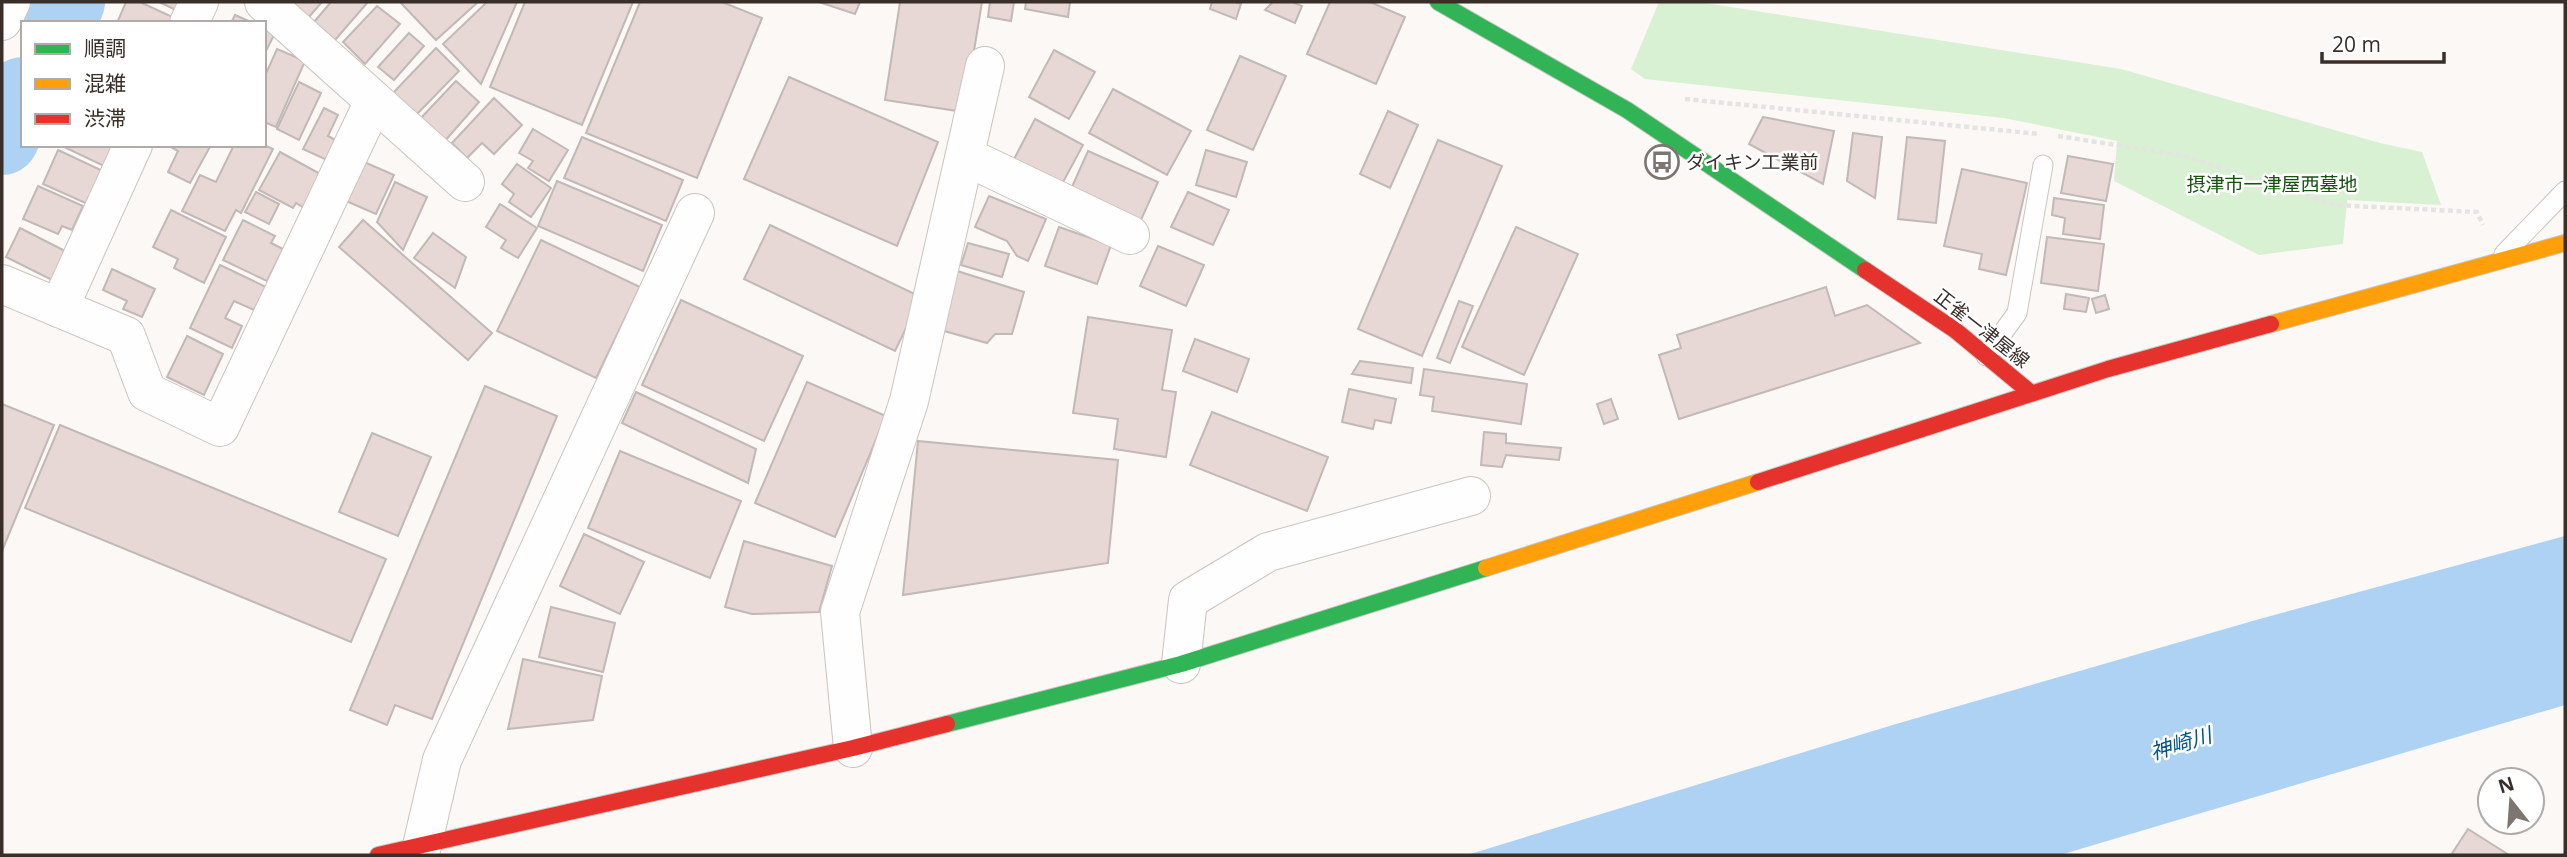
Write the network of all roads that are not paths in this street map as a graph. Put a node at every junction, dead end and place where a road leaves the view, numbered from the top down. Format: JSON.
{"nodes":[{"id":1,"x":11,"y":2,"type":"edge"},
{"id":2,"x":199,"y":2,"type":"edge"},
{"id":3,"x":264,"y":2,"type":"edge"},
{"id":4,"x":1438,"y":2,"type":"edge"},
{"id":5,"x":2,"y":21,"type":"edge"},
{"id":6,"x":191,"y":21,"type":"edge"},
{"id":7,"x":985,"y":66,"type":"dead end"},
{"id":8,"x":374,"y":101,"type":"junction"},
{"id":9,"x":132,"y":147,"type":"edge"},
{"id":10,"x":965,"y":156,"type":"junction"},
{"id":11,"x":2043,"y":165,"type":"dead end"},
{"id":12,"x":465,"y":182,"type":"dead end"},
{"id":13,"x":2565,"y":191,"type":"edge"},
{"id":14,"x":695,"y":213,"type":"dead end"},
{"id":15,"x":1130,"y":235,"type":"dead end"},
{"id":16,"x":2565,"y":243,"type":"edge"},
{"id":17,"x":2499,"y":260,"type":"junction"},
{"id":18,"x":2,"y":284,"type":"edge"},
{"id":19,"x":59,"y":308,"type":"junction"},
{"id":20,"x":1986,"y":356,"type":"junction"},
{"id":21,"x":2031,"y":393,"type":"junction"},
{"id":22,"x":1471,"y":496,"type":"dead end"},
{"id":23,"x":1181,"y":664,"type":"junction"},
{"id":24,"x":853,"y":748,"type":"junction"},
{"id":25,"x":422,"y":846,"type":"junction"},
{"id":26,"x":378,"y":855,"type":"edge"}],
"edges":[{"from":1,"to":5,"type":"street"},
{"from":2,"to":6,"type":"street"},
{"from":3,"to":8,"type":"street"},
{"from":4,"to":20,"type":"street","name":"正雀一津屋線"},
{"from":7,"to":10,"type":"street"},
{"from":8,"to":12,"type":"street"},
{"from":8,"to":19,"type":"street"},
{"from":9,"to":19,"type":"street"},
{"from":10,"to":15,"type":"street"},
{"from":10,"to":24,"type":"street"},
{"from":11,"to":20,"type":"lane"},
{"from":13,"to":17,"type":"lane"},
{"from":14,"to":25,"type":"street"},
{"from":16,"to":17,"type":"street","name":"正雀一津屋線"},
{"from":17,"to":21,"type":"street","name":"正雀一津屋線"},
{"from":18,"to":19,"type":"street"},
{"from":20,"to":21,"type":"street","name":"正雀一津屋線"},
{"from":21,"to":23,"type":"street"},
{"from":22,"to":23,"type":"street"},
{"from":23,"to":24,"type":"street"},
{"from":24,"to":25,"type":"street"},
{"from":25,"to":26,"type":"street"}]}
